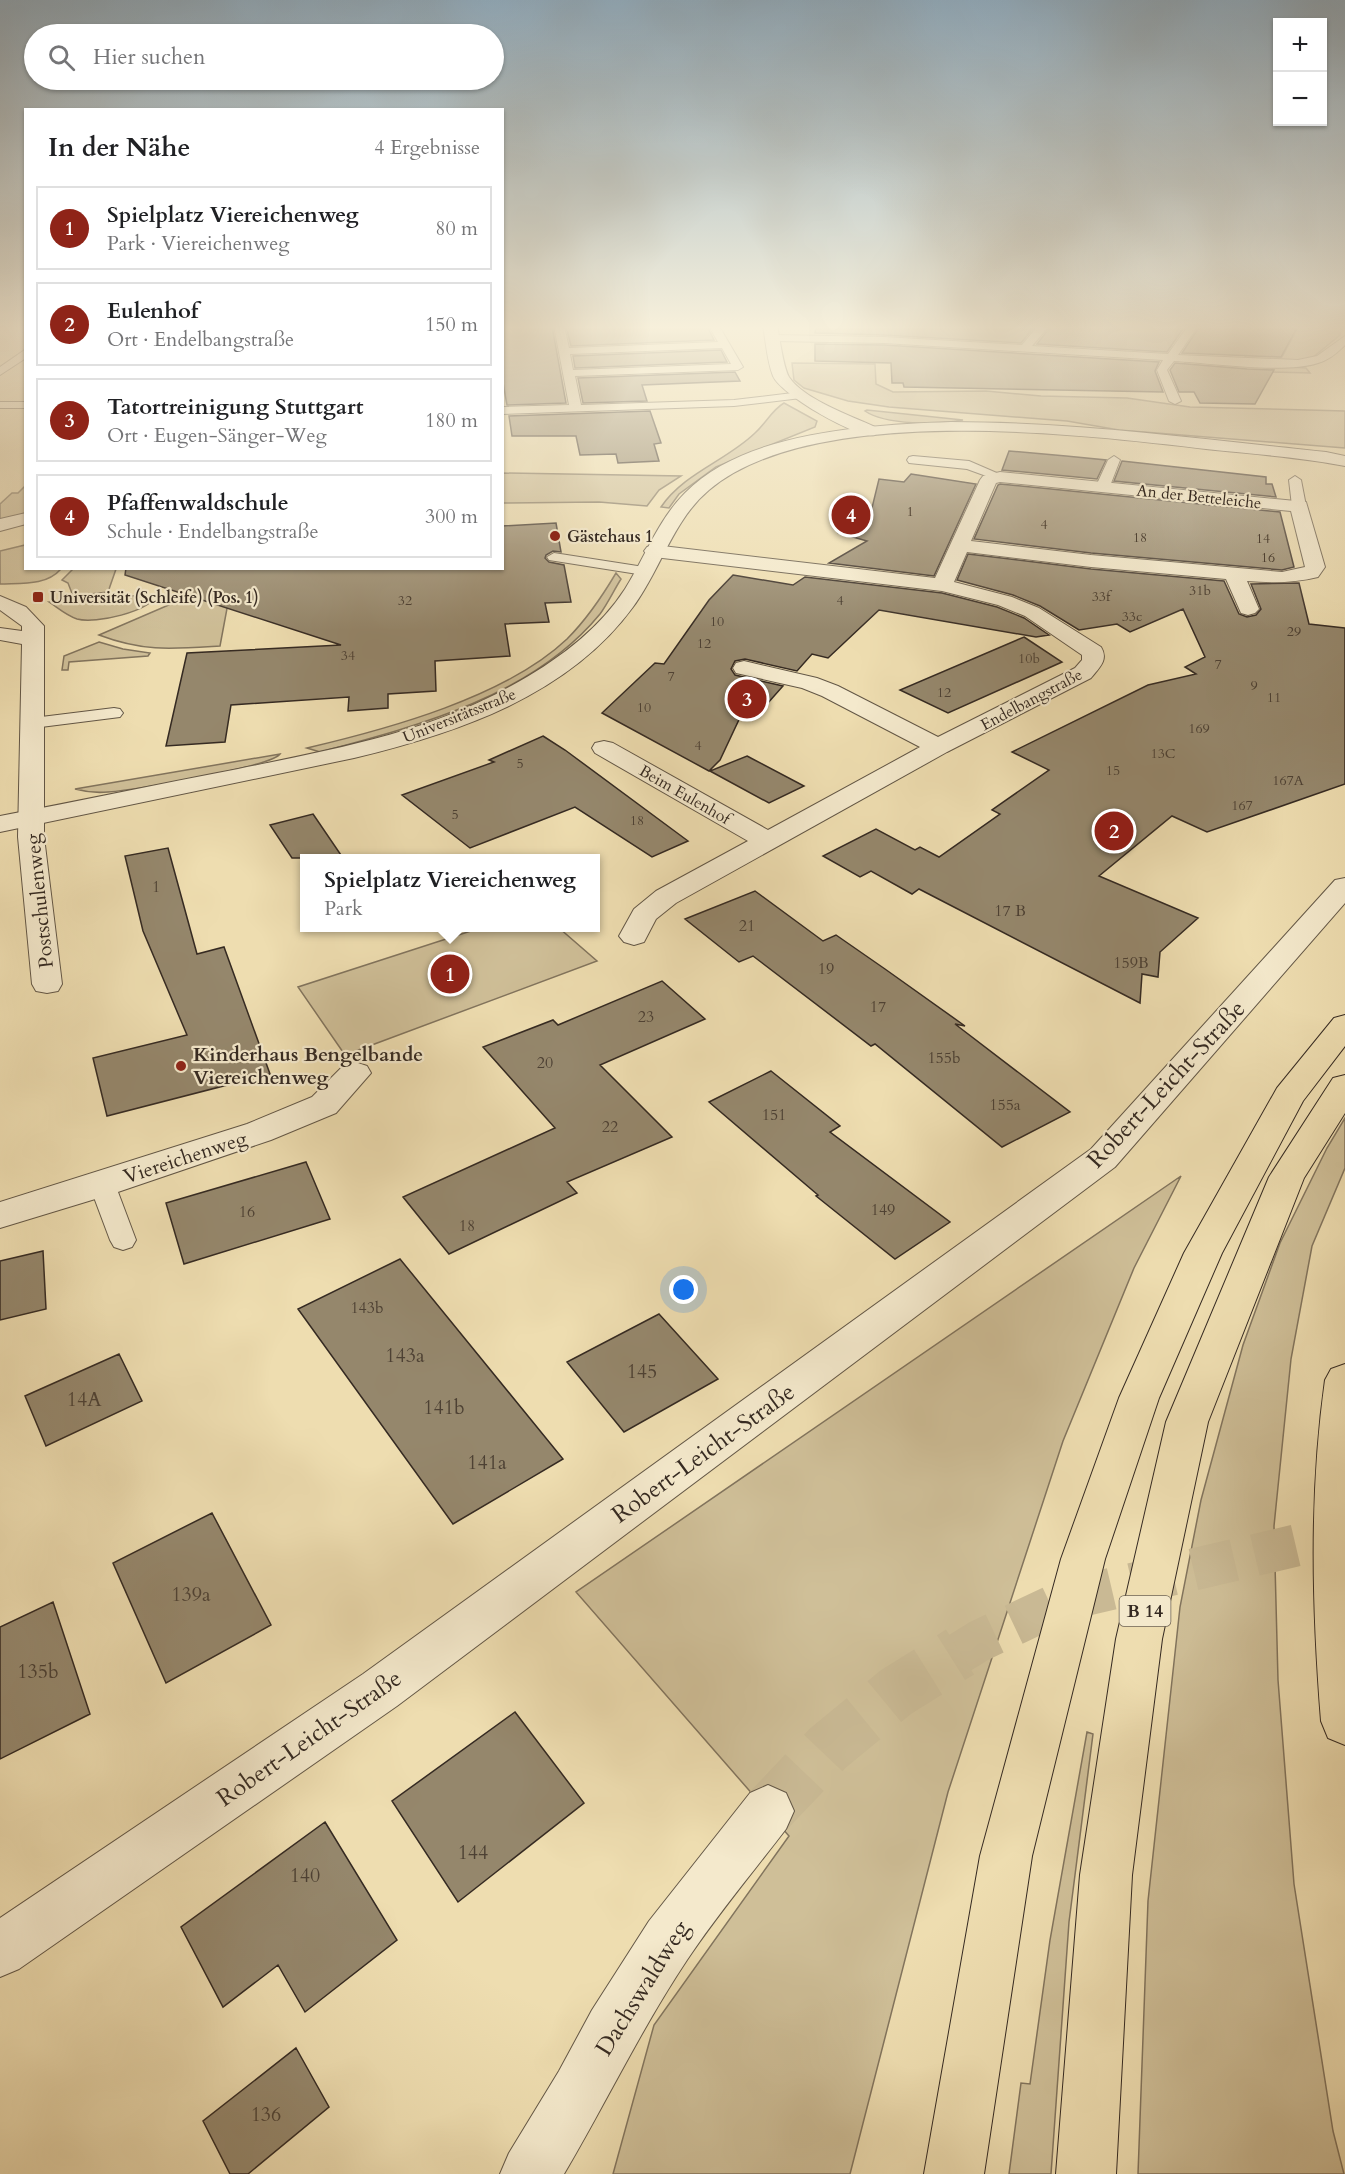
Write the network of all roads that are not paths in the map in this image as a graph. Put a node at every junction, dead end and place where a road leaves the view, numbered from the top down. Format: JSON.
{"nodes":[{"id":1,"x":862,"y":427,"type":"edge"},
{"id":2,"x":938,"y":427,"type":"edge"},
{"id":3,"x":987,"y":427,"type":"edge"},
{"id":4,"x":869,"y":431,"type":"junction"},
{"id":5,"x":1345,"y":456,"type":"edge"},
{"id":6,"x":1326,"y":457,"type":"junction"},
{"id":7,"x":913,"y":460,"type":"dead end"},
{"id":8,"x":1114,"y":460,"type":"dead end"},
{"id":9,"x":1345,"y":461,"type":"edge"},
{"id":10,"x":1000,"y":477,"type":"junction"},
{"id":11,"x":1295,"y":480,"type":"dead end"},
{"id":12,"x":1103,"y":486,"type":"junction"},
{"id":13,"x":1299,"y":506,"type":"junction"},
{"id":14,"x":24,"y":519,"type":"edge"},
{"id":15,"x":0,"y":525,"type":"edge"},
{"id":16,"x":0,"y":530,"type":"edge"},
{"id":17,"x":24,"y":531,"type":"edge"},
{"id":18,"x":959,"y":545,"type":"junction"},
{"id":19,"x":554,"y":557,"type":"dead end"},
{"id":20,"x":649,"y":561,"type":"junction"},
{"id":21,"x":1235,"y":575,"type":"junction"},
{"id":22,"x":942,"y":585,"type":"junction"},
{"id":23,"x":0,"y":602,"type":"edge"},
{"id":24,"x":1248,"y":609,"type":"dead end"},
{"id":25,"x":0,"y":634,"type":"edge"},
{"id":26,"x":32,"y":639,"type":"junction"},
{"id":27,"x":744,"y":668,"type":"dead end"},
{"id":28,"x":114,"y":714,"type":"dead end"},
{"id":29,"x":33,"y":723,"type":"junction"},
{"id":30,"x":938,"y":747,"type":"junction"},
{"id":31,"x":604,"y":748,"type":"dead end"},
{"id":32,"x":32,"y":818,"type":"junction"},
{"id":33,"x":0,"y":824,"type":"edge"},
{"id":34,"x":766,"y":840,"type":"junction"},
{"id":35,"x":1345,"y":886,"type":"edge"},
{"id":36,"x":634,"y":936,"type":"dead end"},
{"id":37,"x":47,"y":984,"type":"dead end"},
{"id":38,"x":1345,"y":1025,"type":"edge"},
{"id":39,"x":356,"y":1073,"type":"dead end"},
{"id":40,"x":1345,"y":1086,"type":"edge"},
{"id":41,"x":102,"y":1184,"type":"junction"},
{"id":42,"x":0,"y":1215,"type":"edge"},
{"id":43,"x":123,"y":1240,"type":"dead end"},
{"id":44,"x":1345,"y":1380,"type":"edge"},
{"id":45,"x":1345,"y":1721,"type":"edge"},
{"id":46,"x":768,"y":1810,"type":"tunnel mouth"},
{"id":47,"x":0,"y":1950,"type":"edge"},
{"id":48,"x":530,"y":2174,"type":"edge"},
{"id":49,"x":954,"y":2174,"type":"edge"},
{"id":50,"x":1086,"y":2174,"type":"edge"}],
"edges":[{"from":1,"to":4,"type":"street"},
{"from":2,"to":4,"type":"street","name":"Universitätsstraße"},
{"from":3,"to":6,"type":"street","name":"Universitätsstraße"},
{"from":4,"to":20,"type":"street","name":"Universitätsstraße"},
{"from":5,"to":6,"type":"street","name":"Universitätsstraße"},
{"from":6,"to":9,"type":"street","name":"Universitätsstraße"},
{"from":7,"to":10,"type":"lane"},
{"from":8,"to":12,"type":"lane"},
{"from":10,"to":12,"type":"street","name":"An der Betteleiche"},
{"from":10,"to":18,"type":"street"},
{"from":11,"to":13,"type":"lane"},
{"from":12,"to":13,"type":"street","name":"An der Betteleiche"},
{"from":13,"to":21,"type":"street"},
{"from":14,"to":15,"type":"street"},
{"from":16,"to":17,"type":"street"},
{"from":18,"to":21,"type":"street"},
{"from":18,"to":22,"type":"street"},
{"from":19,"to":20,"type":"lane"},
{"from":20,"to":22,"type":"street","name":"Endelbangstraße"},
{"from":20,"to":32,"type":"street","name":"Universitätsstraße"},
{"from":21,"to":24,"type":"street"},
{"from":22,"to":30,"type":"street","name":"Endelbangstraße"},
{"from":23,"to":26,"type":"street"},
{"from":25,"to":26,"type":"street"},
{"from":26,"to":29,"type":"street"},
{"from":27,"to":30,"type":"street"},
{"from":28,"to":29,"type":"lane"},
{"from":29,"to":32,"type":"street"},
{"from":30,"to":34,"type":"street","name":"Endelbangstraße"},
{"from":31,"to":34,"type":"street","name":"Beim Eulenhof"},
{"from":32,"to":33,"type":"street","name":"Universitätsstraße"},
{"from":32,"to":37,"type":"street","name":"Postschulenweg"},
{"from":34,"to":36,"type":"street","name":"Endelbangstraße"},
{"from":35,"to":47,"type":"street","name":"Robert-Leicht-Straße"},
{"from":38,"to":49,"type":"highway"},
{"from":39,"to":41,"type":"street","name":"Viereichenweg"},
{"from":40,"to":50,"type":"highway","number":"B 14"},
{"from":41,"to":42,"type":"street","name":"Viereichenweg"},
{"from":41,"to":43,"type":"lane"},
{"from":44,"to":45,"type":"highway"},
{"from":46,"to":48,"type":"street","name":"Dachswaldweg"}]}
